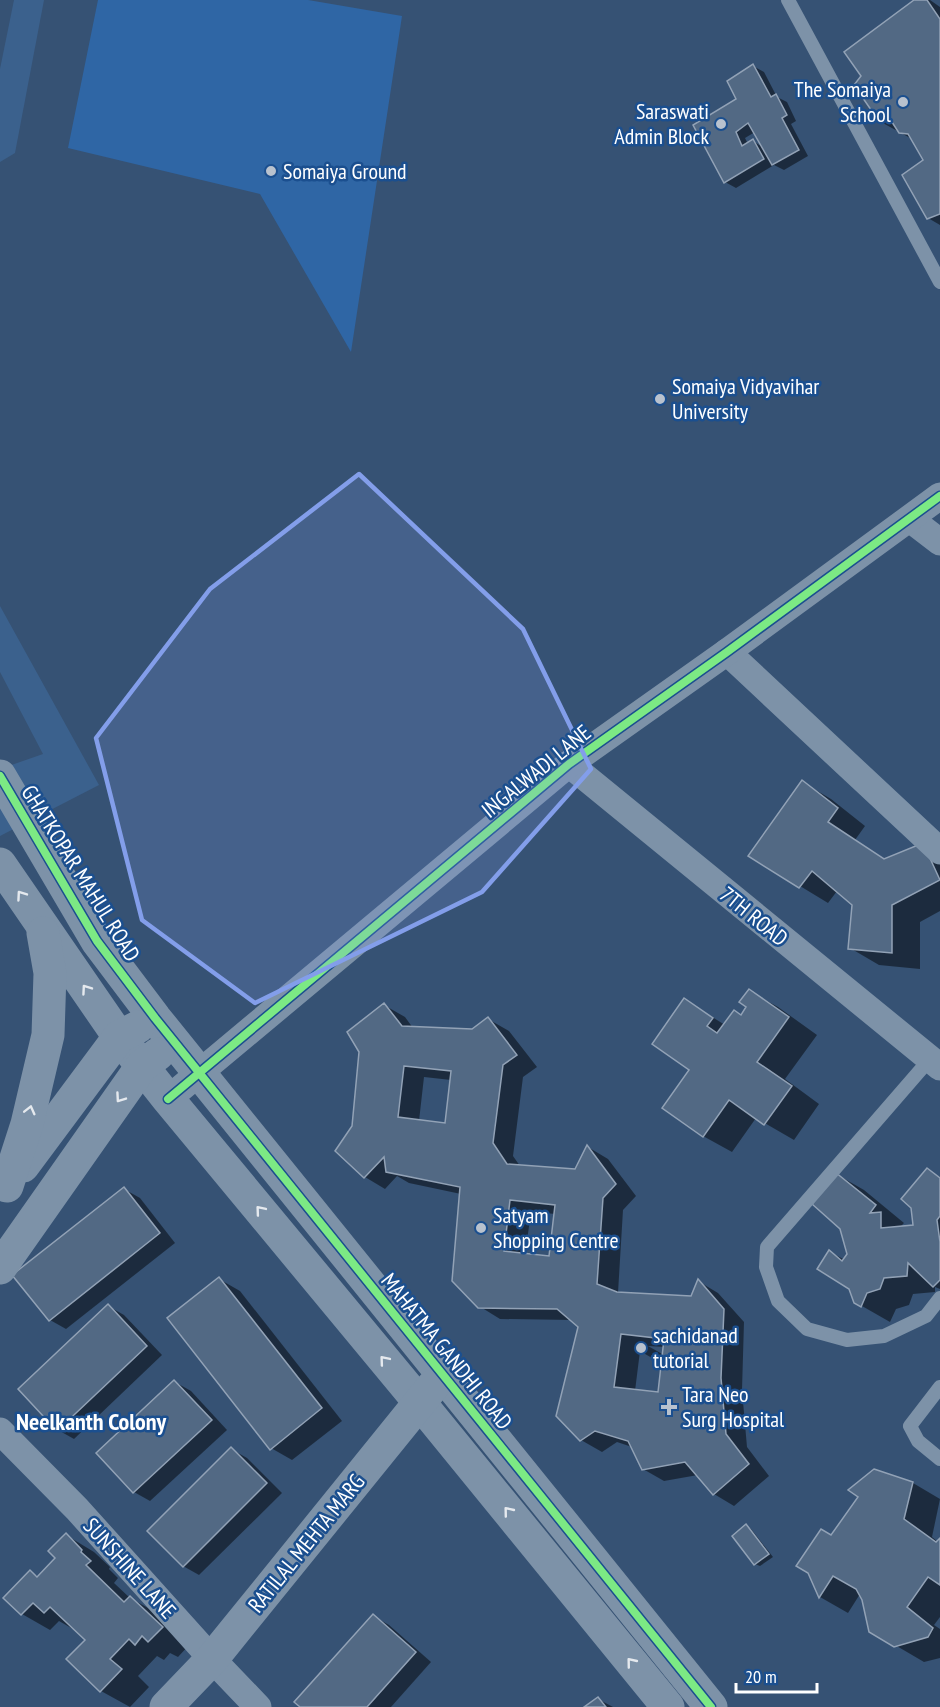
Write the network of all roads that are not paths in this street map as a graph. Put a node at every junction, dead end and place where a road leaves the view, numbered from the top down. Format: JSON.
{"nodes":[{"id":1,"x":788,"y":0,"type":"edge"},
{"id":2,"x":940,"y":282,"type":"edge"},
{"id":3,"x":940,"y":496,"type":"edge"},
{"id":4,"x":910,"y":519,"type":"junction"},
{"id":5,"x":940,"y":542,"type":"edge"},
{"id":6,"x":727,"y":652,"type":"junction"},
{"id":7,"x":569,"y":765,"type":"junction"},
{"id":8,"x":0,"y":776,"type":"edge"},
{"id":9,"x":940,"y":851,"type":"edge"},
{"id":10,"x":0,"y":864,"type":"edge"},
{"id":11,"x":42,"y":925,"type":"junction"},
{"id":12,"x":164,"y":1029,"type":"junction"},
{"id":13,"x":119,"y":1037,"type":"junction"},
{"id":14,"x":935,"y":1063,"type":"edge"},
{"id":15,"x":142,"y":1066,"type":"junction"},
{"id":16,"x":199,"y":1074,"type":"junction"},
{"id":17,"x":168,"y":1099,"type":"junction"},
{"id":18,"x":4,"y":1191,"type":"edge"},
{"id":19,"x":0,"y":1268,"type":"edge"},
{"id":20,"x":940,"y":1298,"type":"edge"},
{"id":21,"x":442,"y":1374,"type":"junction"},
{"id":22,"x":940,"y":1387,"type":"edge"},
{"id":23,"x":420,"y":1403,"type":"junction"},
{"id":24,"x":0,"y":1431,"type":"edge"},
{"id":25,"x":940,"y":1459,"type":"edge"},
{"id":26,"x":212,"y":1659,"type":"junction"},
{"id":27,"x":166,"y":1707,"type":"edge"},
{"id":28,"x":258,"y":1707,"type":"edge"},
{"id":29,"x":668,"y":1707,"type":"edge"},
{"id":30,"x":711,"y":1707,"type":"edge"}],
"edges":[{"from":1,"to":2,"type":"lane"},
{"from":3,"to":4,"type":"street","name":"INGALWADI LANE"},
{"from":4,"to":5,"type":"street"},
{"from":4,"to":6,"type":"street","name":"INGALWADI LANE"},
{"from":6,"to":7,"type":"street","name":"INGALWADI LANE"},
{"from":6,"to":9,"type":"street"},
{"from":7,"to":14,"type":"street","name":"7TH ROAD"},
{"from":7,"to":16,"type":"street","name":"INGALWADI LANE"},
{"from":8,"to":12,"type":"street","name":"GHATKOPAR MAHUL ROAD"},
{"from":11,"to":10,"type":"street","one_way":true},
{"from":13,"to":11,"type":"street","one_way":true},
{"from":18,"to":11,"type":"street","one_way":true},
{"from":12,"to":13,"type":"street"},
{"from":12,"to":15,"type":"street"},
{"from":12,"to":16,"type":"street","name":"MAHATMA GANDHI ROAD"},
{"from":13,"to":15,"type":"street"},
{"from":13,"to":18,"type":"street"},
{"from":14,"to":20,"type":"lane"},
{"from":15,"to":17,"type":"street"},
{"from":15,"to":19,"type":"street","one_way":true},
{"from":16,"to":17,"type":"street","name":"INGALWADI LANE"},
{"from":16,"to":21,"type":"street","name":"MAHATMA GANDHI ROAD"},
{"from":23,"to":17,"type":"street","one_way":true},
{"from":21,"to":23,"type":"street","name":"RATILAL MEHTA MARG"},
{"from":21,"to":30,"type":"street","name":"MAHATMA GANDHI ROAD"},
{"from":22,"to":25,"type":"lane"},
{"from":23,"to":26,"type":"street","name":"RATILAL MEHTA MARG"},
{"from":29,"to":23,"type":"street","one_way":true},
{"from":24,"to":26,"type":"street","name":"SUNSHINE LANE"},
{"from":26,"to":27,"type":"street","name":"RATILAL MEHTA MARG"},
{"from":26,"to":28,"type":"street","name":"SUNSHINE LANE"}]}
